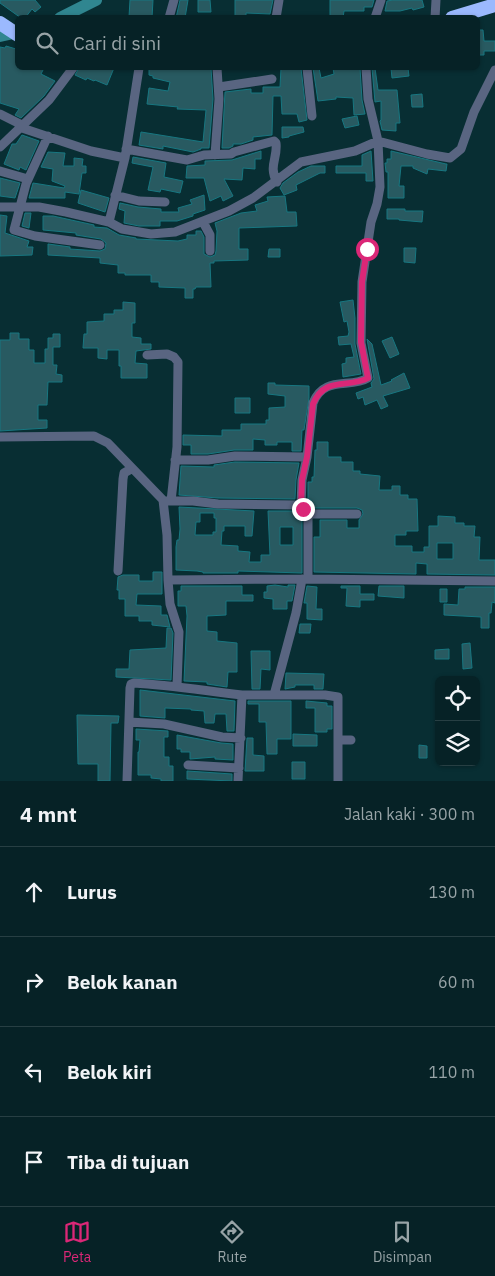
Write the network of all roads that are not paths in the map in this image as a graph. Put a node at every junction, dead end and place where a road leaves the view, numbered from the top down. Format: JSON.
{"nodes":[{"id":1,"x":174,"y":0,"type":"edge"},
{"id":2,"x":278,"y":0,"type":"edge"},
{"id":3,"x":381,"y":0,"type":"edge"},
{"id":4,"x":436,"y":0,"type":"edge"},
{"id":5,"x":495,"y":4,"type":"edge"},
{"id":6,"x":170,"y":15,"type":"edge"},
{"id":7,"x":276,"y":15,"type":"edge"},
{"id":8,"x":376,"y":15,"type":"edge"},
{"id":9,"x":435,"y":15,"type":"edge"},
{"id":10,"x":461,"y":15,"type":"edge"},
{"id":11,"x":2,"y":24,"type":"edge"},
{"id":12,"x":15,"y":33,"type":"edge"},
{"id":13,"x":72,"y":70,"type":"edge"},
{"id":14,"x":139,"y":70,"type":"edge"},
{"id":15,"x":217,"y":70,"type":"edge"},
{"id":16,"x":307,"y":70,"type":"edge"},
{"id":17,"x":366,"y":70,"type":"edge"},
{"id":18,"x":495,"y":70,"type":"edge"},
{"id":19,"x":272,"y":79,"type":"dead end"},
{"id":20,"x":219,"y":87,"type":"junction"},
{"id":21,"x":0,"y":114,"type":"edge"},
{"id":22,"x":312,"y":116,"type":"dead end"},
{"id":23,"x":20,"y":126,"type":"junction"},
{"id":24,"x":48,"y":136,"type":"junction"},
{"id":25,"x":378,"y":141,"type":"junction"},
{"id":26,"x":0,"y":147,"type":"edge"},
{"id":27,"x":126,"y":154,"type":"junction"},
{"id":28,"x":215,"y":155,"type":"junction"},
{"id":29,"x":0,"y":171,"type":"edge"},
{"id":30,"x":28,"y":179,"type":"junction"},
{"id":31,"x":277,"y":182,"type":"junction"},
{"id":32,"x":115,"y":195,"type":"junction"},
{"id":33,"x":165,"y":202,"type":"dead end"},
{"id":34,"x":0,"y":207,"type":"edge"},
{"id":35,"x":21,"y":207,"type":"junction"},
{"id":36,"x":108,"y":222,"type":"junction"},
{"id":37,"x":203,"y":222,"type":"junction"},
{"id":38,"x":100,"y":245,"type":"dead end"},
{"id":39,"x":210,"y":251,"type":"dead end"},
{"id":40,"x":147,"y":355,"type":"dead end"},
{"id":41,"x":0,"y":437,"type":"edge"},
{"id":42,"x":307,"y":457,"type":"junction"},
{"id":43,"x":175,"y":460,"type":"junction"},
{"id":44,"x":131,"y":469,"type":"junction"},
{"id":45,"x":168,"y":501,"type":"junction"},
{"id":46,"x":301,"y":506,"type":"junction"},
{"id":47,"x":308,"y":514,"type":"junction"},
{"id":48,"x":358,"y":514,"type":"dead end"},
{"id":49,"x":118,"y":571,"type":"dead end"},
{"id":50,"x":305,"y":579,"type":"junction"},
{"id":51,"x":168,"y":580,"type":"junction"},
{"id":52,"x":495,"y":581,"type":"edge"},
{"id":53,"x":177,"y":686,"type":"junction"},
{"id":54,"x":242,"y":695,"type":"junction"},
{"id":55,"x":274,"y":695,"type":"junction"},
{"id":56,"x":129,"y":722,"type":"junction"},
{"id":57,"x":241,"y":738,"type":"junction"},
{"id":58,"x":338,"y":740,"type":"junction"},
{"id":59,"x":351,"y":740,"type":"dead end"},
{"id":60,"x":188,"y":765,"type":"dead end"},
{"id":61,"x":239,"y":768,"type":"junction"},
{"id":62,"x":127,"y":781,"type":"edge"},
{"id":63,"x":238,"y":781,"type":"edge"},
{"id":64,"x":338,"y":781,"type":"edge"}],
"edges":[{"from":1,"to":6,"type":"street"},
{"from":2,"to":7,"type":"street"},
{"from":3,"to":8,"type":"street"},
{"from":4,"to":9,"type":"street"},
{"from":5,"to":10,"type":"highway"},
{"from":11,"to":12,"type":"highway"},
{"from":13,"to":23,"type":"street"},
{"from":14,"to":27,"type":"street"},
{"from":15,"to":20,"type":"street"},
{"from":16,"to":22,"type":"street"},
{"from":17,"to":25,"type":"street"},
{"from":18,"to":25,"type":"street"},
{"from":19,"to":20,"type":"street"},
{"from":20,"to":28,"type":"street"},
{"from":21,"to":23,"type":"street"},
{"from":23,"to":24,"type":"street"},
{"from":23,"to":26,"type":"street"},
{"from":24,"to":27,"type":"street"},
{"from":24,"to":30,"type":"street"},
{"from":25,"to":31,"type":"street"},
{"from":25,"to":42,"type":"street"},
{"from":27,"to":28,"type":"street"},
{"from":27,"to":32,"type":"street"},
{"from":28,"to":31,"type":"street"},
{"from":29,"to":30,"type":"street"},
{"from":30,"to":35,"type":"street"},
{"from":31,"to":37,"type":"street"},
{"from":32,"to":33,"type":"street"},
{"from":32,"to":36,"type":"street"},
{"from":34,"to":35,"type":"street"},
{"from":35,"to":36,"type":"street"},
{"from":35,"to":38,"type":"street"},
{"from":36,"to":37,"type":"street"},
{"from":37,"to":39,"type":"street"},
{"from":40,"to":43,"type":"street"},
{"from":41,"to":44,"type":"street"},
{"from":42,"to":43,"type":"street"},
{"from":42,"to":46,"type":"street"},
{"from":43,"to":45,"type":"street"},
{"from":44,"to":45,"type":"street"},
{"from":44,"to":49,"type":"street"},
{"from":45,"to":46,"type":"street"},
{"from":45,"to":51,"type":"street"},
{"from":46,"to":47,"type":"street"},
{"from":47,"to":48,"type":"street"},
{"from":47,"to":50,"type":"street"},
{"from":50,"to":51,"type":"street"},
{"from":50,"to":52,"type":"street"},
{"from":50,"to":55,"type":"street"},
{"from":51,"to":53,"type":"street"},
{"from":53,"to":54,"type":"street"},
{"from":53,"to":56,"type":"street"},
{"from":54,"to":55,"type":"street"},
{"from":54,"to":57,"type":"street"},
{"from":55,"to":58,"type":"street"},
{"from":56,"to":57,"type":"street"},
{"from":56,"to":62,"type":"street"},
{"from":57,"to":61,"type":"street"},
{"from":58,"to":59,"type":"street"},
{"from":58,"to":64,"type":"street"},
{"from":60,"to":61,"type":"street"},
{"from":61,"to":63,"type":"street"}]}
